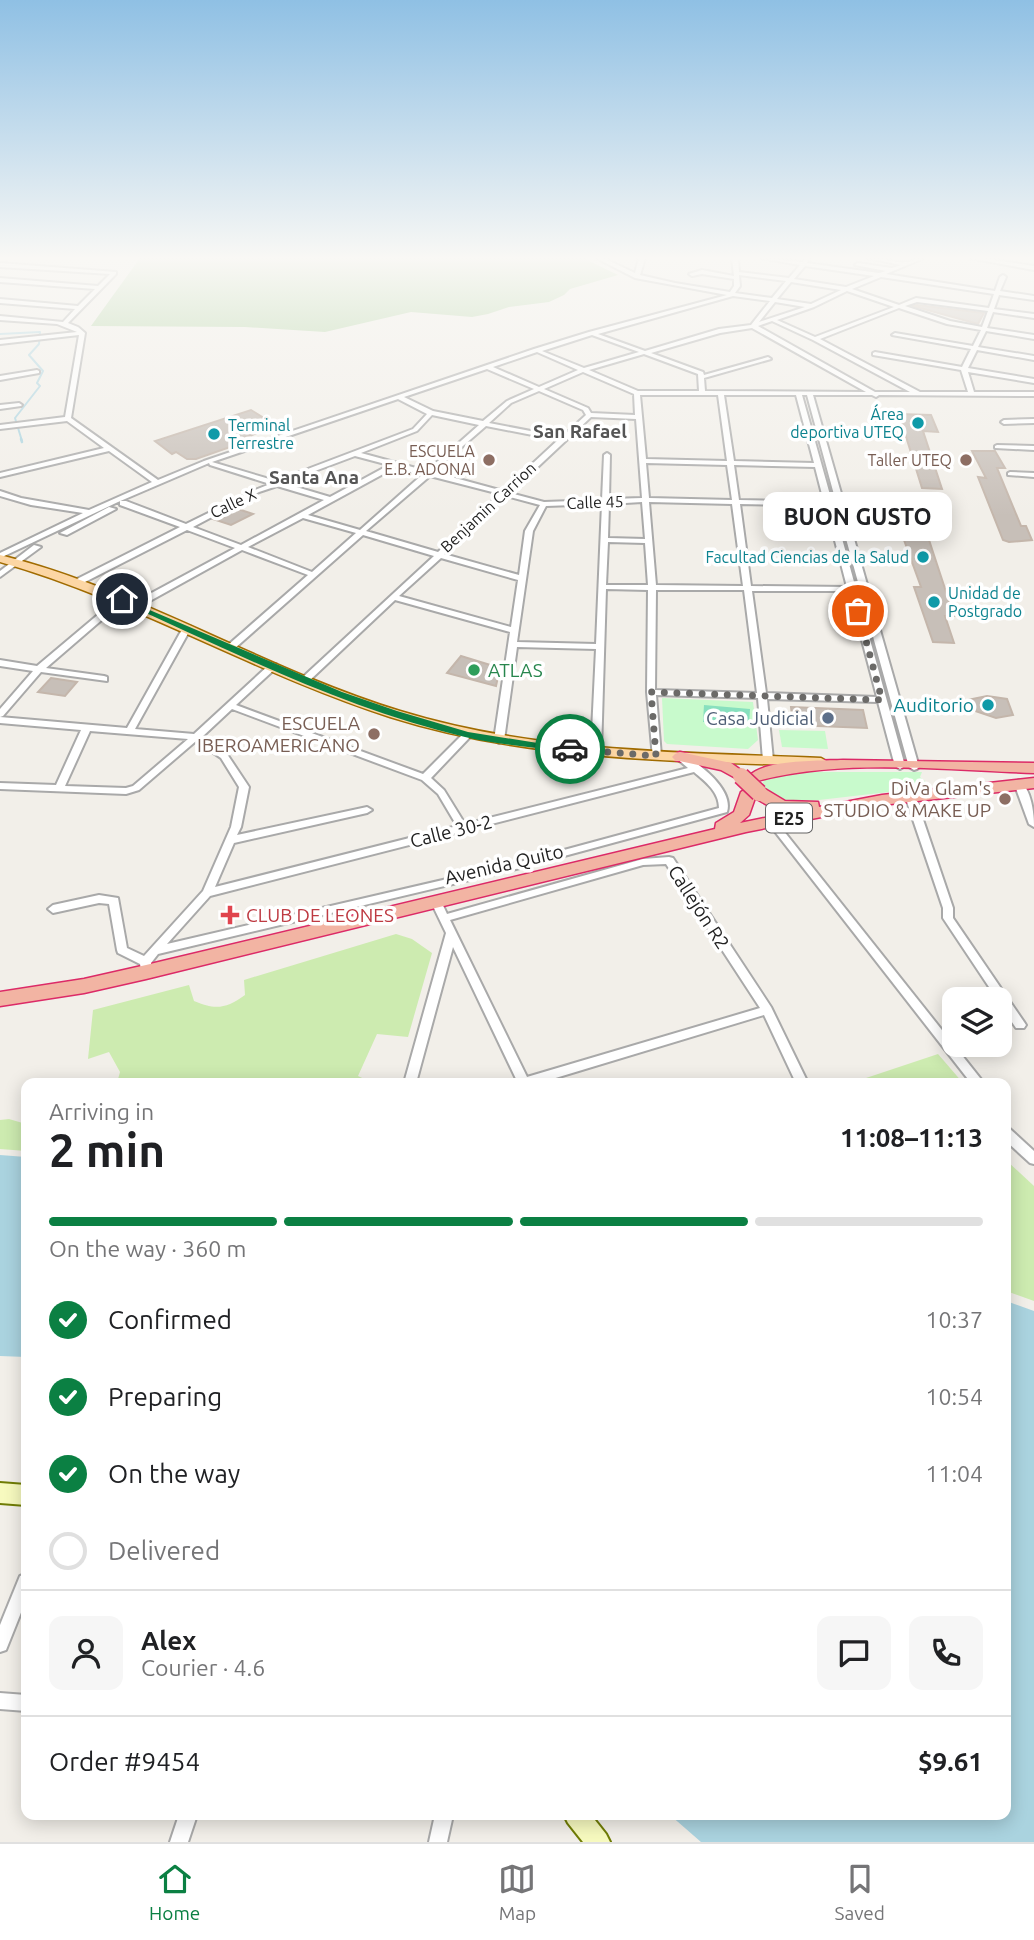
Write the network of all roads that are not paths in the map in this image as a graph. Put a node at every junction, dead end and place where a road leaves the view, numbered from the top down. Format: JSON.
{"nodes":[{"id":1,"x":80,"y":344,"type":"edge"},
{"id":2,"x":558,"y":344,"type":"edge"},
{"id":3,"x":621,"y":344,"type":"edge"},
{"id":4,"x":676,"y":344,"type":"edge"},
{"id":5,"x":785,"y":344,"type":"edge"},
{"id":6,"x":824,"y":344,"type":"edge"},
{"id":7,"x":948,"y":344,"type":"edge"},
{"id":8,"x":975,"y":344,"type":"edge"},
{"id":9,"x":972,"y":348,"type":"junction"},
{"id":10,"x":536,"y":351,"type":"junction"},
{"id":11,"x":646,"y":353,"type":"junction"},
{"id":12,"x":875,"y":354,"type":"dead end"},
{"id":13,"x":1034,"y":358,"type":"edge"},
{"id":14,"x":768,"y":359,"type":"dead end"},
{"id":15,"x":487,"y":367,"type":"junction"},
{"id":16,"x":964,"y":370,"type":"junction"},
{"id":17,"x":582,"y":371,"type":"junction"},
{"id":18,"x":37,"y":372,"type":"dead end"},
{"id":19,"x":702,"y":377,"type":"junction"},
{"id":20,"x":0,"y":378,"type":"edge"},
{"id":21,"x":1034,"y":381,"type":"edge"},
{"id":22,"x":536,"y":388,"type":"junction"},
{"id":23,"x":637,"y":393,"type":"junction"},
{"id":24,"x":702,"y":393,"type":"junction"},
{"id":25,"x":971,"y":393,"type":"junction"},
{"id":26,"x":721,"y":394,"type":"junction"},
{"id":27,"x":1034,"y":394,"type":"edge"},
{"id":28,"x":799,"y":395,"type":"junction"},
{"id":29,"x":810,"y":395,"type":"junction"},
{"id":30,"x":876,"y":396,"type":"junction"},
{"id":31,"x":922,"y":396,"type":"junction"},
{"id":32,"x":398,"y":397,"type":"junction"},
{"id":33,"x":19,"y":405,"type":"dead end"},
{"id":34,"x":0,"y":407,"type":"edge"},
{"id":35,"x":431,"y":413,"type":"junction"},
{"id":36,"x":589,"y":415,"type":"junction"},
{"id":37,"x":639,"y":417,"type":"junction"},
{"id":38,"x":68,"y":419,"type":"junction"},
{"id":39,"x":1034,"y":421,"type":"edge"},
{"id":40,"x":488,"y":422,"type":"junction"},
{"id":41,"x":1004,"y":422,"type":"dead end"},
{"id":42,"x":0,"y":427,"type":"edge"},
{"id":43,"x":562,"y":439,"type":"junction"},
{"id":44,"x":997,"y":447,"type":"dead end"},
{"id":45,"x":1034,"y":448,"type":"edge"},
{"id":46,"x":107,"y":449,"type":"junction"},
{"id":47,"x":356,"y":454,"type":"junction"},
{"id":48,"x":607,"y":455,"type":"dead end"},
{"id":49,"x":643,"y":461,"type":"junction"},
{"id":50,"x":730,"y":463,"type":"junction"},
{"id":51,"x":212,"y":464,"type":"junction"},
{"id":52,"x":394,"y":465,"type":"junction"},
{"id":53,"x":818,"y":465,"type":"junction"},
{"id":54,"x":430,"y":474,"type":"junction"},
{"id":55,"x":1010,"y":474,"type":"dead end"},
{"id":56,"x":0,"y":475,"type":"edge"},
{"id":57,"x":1034,"y":475,"type":"edge"},
{"id":58,"x":157,"y":482,"type":"junction"},
{"id":59,"x":281,"y":483,"type":"junction"},
{"id":60,"x":502,"y":493,"type":"junction"},
{"id":61,"x":0,"y":494,"type":"edge"},
{"id":62,"x":332,"y":500,"type":"junction"},
{"id":63,"x":646,"y":500,"type":"junction"},
{"id":64,"x":607,"y":501,"type":"junction"},
{"id":65,"x":734,"y":502,"type":"junction"},
{"id":66,"x":123,"y":503,"type":"junction"},
{"id":67,"x":829,"y":503,"type":"junction"},
{"id":68,"x":544,"y":504,"type":"junction"},
{"id":69,"x":841,"y":504,"type":"junction"},
{"id":70,"x":89,"y":512,"type":"junction"},
{"id":71,"x":304,"y":516,"type":"junction"},
{"id":72,"x":184,"y":526,"type":"junction"},
{"id":73,"x":363,"y":534,"type":"junction"},
{"id":74,"x":605,"y":540,"type":"junction"},
{"id":75,"x":649,"y":541,"type":"junction"},
{"id":76,"x":243,"y":548,"type":"junction"},
{"id":77,"x":436,"y":555,"type":"junction"},
{"id":78,"x":0,"y":557,"type":"edge"},
{"id":79,"x":16,"y":562,"type":"junction"},
{"id":80,"x":0,"y":575,"type":"edge"},
{"id":81,"x":314,"y":575,"type":"junction"},
{"id":82,"x":523,"y":579,"type":"junction"},
{"id":83,"x":78,"y":582,"type":"junction"},
{"id":84,"x":604,"y":587,"type":"junction"},
{"id":85,"x":652,"y":587,"type":"junction"},
{"id":86,"x":747,"y":587,"type":"junction"},
{"id":87,"x":852,"y":589,"type":"junction"},
{"id":88,"x":393,"y":597,"type":"junction"},
{"id":89,"x":122,"y":599,"type":"junction"},
{"id":90,"x":136,"y":605,"type":"junction"},
{"id":91,"x":187,"y":628,"type":"junction"},
{"id":92,"x":514,"y":630,"type":"junction"},
{"id":93,"x":512,"y":644,"type":"junction"},
{"id":94,"x":601,"y":647,"type":"junction"},
{"id":95,"x":231,"y":648,"type":"junction"},
{"id":96,"x":0,"y":663,"type":"edge"},
{"id":97,"x":274,"y":666,"type":"junction"},
{"id":98,"x":39,"y":669,"type":"junction"},
{"id":99,"x":104,"y":679,"type":"dead end"},
{"id":100,"x":306,"y":680,"type":"junction"},
{"id":101,"x":651,"y":692,"type":"junction"},
{"id":102,"x":762,"y":696,"type":"junction"},
{"id":103,"x":882,"y":700,"type":"junction"},
{"id":104,"x":229,"y":705,"type":"junction"},
{"id":105,"x":0,"y":714,"type":"edge"},
{"id":106,"x":0,"y":720,"type":"edge"},
{"id":107,"x":86,"y":729,"type":"junction"},
{"id":108,"x":129,"y":732,"type":"junction"},
{"id":109,"x":467,"y":735,"type":"junction"},
{"id":110,"x":196,"y":737,"type":"junction"},
{"id":111,"x":499,"y":740,"type":"junction"},
{"id":112,"x":596,"y":752,"type":"junction"},
{"id":113,"x":656,"y":756,"type":"junction"},
{"id":114,"x":680,"y":757,"type":"junction"},
{"id":115,"x":768,"y":760,"type":"junction"},
{"id":116,"x":864,"y":764,"type":"junction"},
{"id":117,"x":907,"y":766,"type":"junction"},
{"id":118,"x":961,"y":767,"type":"junction"},
{"id":119,"x":695,"y":769,"type":"junction"},
{"id":120,"x":1029,"y":775,"type":"edge"},
{"id":121,"x":425,"y":778,"type":"junction"},
{"id":122,"x":752,"y":784,"type":"junction"},
{"id":123,"x":0,"y":786,"type":"edge"},
{"id":124,"x":60,"y":787,"type":"junction"},
{"id":125,"x":971,"y":789,"type":"junction"},
{"id":126,"x":910,"y":796,"type":"junction"},
{"id":127,"x":882,"y":800,"type":"junction"},
{"id":128,"x":367,"y":810,"type":"dead end"},
{"id":129,"x":701,"y":818,"type":"junction"},
{"id":130,"x":772,"y":822,"type":"junction"},
{"id":131,"x":1034,"y":824,"type":"edge"},
{"id":132,"x":463,"y":828,"type":"junction"},
{"id":133,"x":704,"y":835,"type":"junction"},
{"id":134,"x":230,"y":840,"type":"junction"},
{"id":135,"x":207,"y":893,"type":"junction"},
{"id":136,"x":436,"y":902,"type":"junction"},
{"id":137,"x":53,"y":909,"type":"dead end"},
{"id":138,"x":445,"y":918,"type":"junction"},
{"id":139,"x":451,"y":933,"type":"junction"},
{"id":140,"x":156,"y":951,"type":"junction"},
{"id":141,"x":146,"y":967,"type":"junction"},
{"id":142,"x":0,"y":999,"type":"edge"},
{"id":143,"x":767,"y":1010,"type":"junction"},
{"id":144,"x":1020,"y":1025,"type":"dead end"},
{"id":145,"x":411,"y":1078,"type":"edge"},
{"id":146,"x":522,"y":1078,"type":"edge"},
{"id":147,"x":541,"y":1078,"type":"edge"},
{"id":148,"x":800,"y":1078,"type":"edge"},
{"id":149,"x":974,"y":1078,"type":"edge"},
{"id":150,"x":1011,"y":1138,"type":"edge"},
{"id":151,"x":1034,"y":1159,"type":"edge"},
{"id":152,"x":0,"y":1493,"type":"edge"},
{"id":153,"x":21,"y":1495,"type":"edge"},
{"id":154,"x":21,"y":1595,"type":"edge"},
{"id":155,"x":0,"y":1644,"type":"edge"},
{"id":156,"x":0,"y":1700,"type":"edge"},
{"id":157,"x":21,"y":1702,"type":"edge"},
{"id":158,"x":186,"y":1820,"type":"edge"},
{"id":159,"x":443,"y":1820,"type":"edge"},
{"id":160,"x":580,"y":1820,"type":"edge"},
{"id":161,"x":179,"y":1842,"type":"edge"},
{"id":162,"x":438,"y":1842,"type":"edge"},
{"id":163,"x":598,"y":1842,"type":"edge"}],
"edges":[{"from":1,"to":38,"type":"street"},
{"from":2,"to":10,"type":"street"},
{"from":3,"to":11,"type":"street"},
{"from":4,"to":11,"type":"street"},
{"from":5,"to":30,"type":"street"},
{"from":6,"to":31,"type":"street"},
{"from":7,"to":9,"type":"street"},
{"from":8,"to":9,"type":"street"},
{"from":9,"to":13,"type":"street"},
{"from":9,"to":16,"type":"street"},
{"from":10,"to":15,"type":"street"},
{"from":10,"to":17,"type":"street"},
{"from":11,"to":17,"type":"street"},
{"from":11,"to":19,"type":"street"},
{"from":12,"to":16,"type":"street"},
{"from":14,"to":19,"type":"street"},
{"from":15,"to":22,"type":"street"},
{"from":15,"to":32,"type":"street"},
{"from":16,"to":21,"type":"street"},
{"from":16,"to":25,"type":"street"},
{"from":17,"to":22,"type":"street"},
{"from":17,"to":23,"type":"street"},
{"from":18,"to":20,"type":"street"},
{"from":19,"to":24,"type":"street"},
{"from":22,"to":36,"type":"street"},
{"from":22,"to":40,"type":"street"},
{"from":23,"to":24,"type":"street"},
{"from":23,"to":37,"type":"street"},
{"from":24,"to":26,"type":"street"},
{"from":25,"to":27,"type":"street"},
{"from":25,"to":31,"type":"street"},
{"from":26,"to":28,"type":"street"},
{"from":26,"to":50,"type":"street"},
{"from":28,"to":29,"type":"street"},
{"from":28,"to":53,"type":"street"},
{"from":29,"to":30,"type":"street"},
{"from":29,"to":69,"type":"street"},
{"from":30,"to":31,"type":"street"},
{"from":32,"to":35,"type":"street"},
{"from":32,"to":51,"type":"street"},
{"from":32,"to":58,"type":"street"},
{"from":33,"to":34,"type":"street"},
{"from":35,"to":40,"type":"street"},
{"from":35,"to":47,"type":"street","name":"Calle X"},
{"from":36,"to":37,"type":"street"},
{"from":36,"to":43,"type":"street","name":"Benjamin Carrion"},
{"from":37,"to":49,"type":"street"},
{"from":38,"to":42,"type":"street"},
{"from":38,"to":46,"type":"street"},
{"from":39,"to":41,"type":"street"},
{"from":40,"to":43,"type":"street"},
{"from":40,"to":54,"type":"street"},
{"from":43,"to":60,"type":"street","name":"Benjamin Carrion"},
{"from":44,"to":45,"type":"street"},
{"from":46,"to":56,"type":"street"},
{"from":46,"to":58,"type":"street"},
{"from":47,"to":52,"type":"street","name":"Calle 45"},
{"from":47,"to":59,"type":"street","name":"Calle X"},
{"from":48,"to":64,"type":"street"},
{"from":49,"to":50,"type":"street"},
{"from":49,"to":63,"type":"street"},
{"from":50,"to":53,"type":"street"},
{"from":50,"to":65,"type":"street"},
{"from":51,"to":59,"type":"street"},
{"from":51,"to":66,"type":"street"},
{"from":52,"to":54,"type":"street","name":"Calle 45"},
{"from":52,"to":62,"type":"street"},
{"from":53,"to":67,"type":"street"},
{"from":54,"to":60,"type":"street","name":"Calle 45"},
{"from":54,"to":73,"type":"street"},
{"from":55,"to":57,"type":"street"},
{"from":58,"to":70,"type":"street"},
{"from":59,"to":62,"type":"street"},
{"from":59,"to":72,"type":"street","name":"Calle X"},
{"from":60,"to":68,"type":"street","name":"Calle 45"},
{"from":60,"to":77,"type":"street","name":"Benjamin Carrion"},
{"from":61,"to":70,"type":"street"},
{"from":62,"to":71,"type":"street"},
{"from":63,"to":64,"type":"street","name":"Calle 45"},
{"from":63,"to":65,"type":"street","name":"Calle 45"},
{"from":63,"to":75,"type":"street"},
{"from":64,"to":68,"type":"street","name":"Calle 45"},
{"from":64,"to":74,"type":"street"},
{"from":65,"to":67,"type":"street","name":"Calle 45"},
{"from":65,"to":86,"type":"street"},
{"from":66,"to":72,"type":"street"},
{"from":66,"to":79,"type":"street"},
{"from":67,"to":69,"type":"street","name":"Calle 45"},
{"from":67,"to":87,"type":"street"},
{"from":68,"to":82,"type":"street"},
{"from":69,"to":117,"type":"street"},
{"from":70,"to":78,"type":"street"},
{"from":71,"to":73,"type":"street"},
{"from":71,"to":76,"type":"street"},
{"from":72,"to":76,"type":"street"},
{"from":72,"to":83,"type":"street","name":"Calle X"},
{"from":73,"to":77,"type":"street"},
{"from":73,"to":81,"type":"street"},
{"from":74,"to":75,"type":"street"},
{"from":74,"to":84,"type":"street"},
{"from":75,"to":85,"type":"street"},
{"from":76,"to":81,"type":"street"},
{"from":76,"to":90,"type":"street"},
{"from":77,"to":82,"type":"street"},
{"from":77,"to":88,"type":"street","name":"Benjamin Carrion"},
{"from":78,"to":79,"type":"main road"},
{"from":79,"to":80,"type":"street"},
{"from":79,"to":83,"type":"main road"},
{"from":81,"to":95,"type":"street"},
{"from":82,"to":92,"type":"street"},
{"from":83,"to":89,"type":"main road"},
{"from":84,"to":85,"type":"street"},
{"from":84,"to":94,"type":"street"},
{"from":85,"to":86,"type":"street"},
{"from":85,"to":101,"type":"street"},
{"from":86,"to":87,"type":"street"},
{"from":86,"to":102,"type":"street"},
{"from":87,"to":103,"type":"street"},
{"from":88,"to":92,"type":"street"},
{"from":88,"to":100,"type":"street","name":"Benjamin Carrion"},
{"from":89,"to":90,"type":"main road"},
{"from":89,"to":98,"type":"street"},
{"from":90,"to":91,"type":"main road"},
{"from":91,"to":95,"type":"main road"},
{"from":91,"to":108,"type":"street"},
{"from":92,"to":93,"type":"street"},
{"from":93,"to":94,"type":"street"},
{"from":93,"to":111,"type":"street"},
{"from":94,"to":112,"type":"street"},
{"from":95,"to":97,"type":"main road"},
{"from":96,"to":98,"type":"street"},
{"from":97,"to":100,"type":"main road"},
{"from":97,"to":104,"type":"street"},
{"from":98,"to":99,"type":"street"},
{"from":98,"to":105,"type":"street"},
{"from":100,"to":109,"type":"main road"},
{"from":101,"to":102,"type":"street"},
{"from":101,"to":113,"type":"street"},
{"from":102,"to":103,"type":"street"},
{"from":102,"to":115,"type":"street"},
{"from":103,"to":117,"type":"street"},
{"from":104,"to":110,"type":"street"},
{"from":104,"to":121,"type":"street"},
{"from":106,"to":107,"type":"street"},
{"from":107,"to":108,"type":"street"},
{"from":107,"to":124,"type":"street"},
{"from":108,"to":110,"type":"street"},
{"from":109,"to":111,"type":"main road"},
{"from":109,"to":121,"type":"street"},
{"from":110,"to":124,"type":"street"},
{"from":110,"to":134,"type":"street"},
{"from":111,"to":112,"type":"main road"},
{"from":112,"to":113,"type":"main road"},
{"from":113,"to":114,"type":"main road"},
{"from":114,"to":115,"type":"main road"},
{"from":114,"to":119,"type":"street"},
{"from":114,"to":122,"type":"highway"},
{"from":115,"to":116,"type":"main road"},
{"from":116,"to":117,"type":"highway"},
{"from":116,"to":122,"type":"highway"},
{"from":117,"to":118,"type":"highway"},
{"from":118,"to":120,"type":"highway"},
{"from":118,"to":125,"type":"highway"},
{"from":119,"to":129,"type":"street"},
{"from":119,"to":132,"type":"street","name":"Calle 30-2"},
{"from":120,"to":125,"type":"highway","name":"Avenida Quito","number":"E25"},
{"from":120,"to":131,"type":"street"},
{"from":121,"to":132,"type":"street"},
{"from":122,"to":127,"type":"highway"},
{"from":122,"to":133,"type":"highway"},
{"from":123,"to":124,"type":"street"},
{"from":125,"to":126,"type":"highway","name":"Avenida Quito","number":"E25"},
{"from":126,"to":127,"type":"highway","name":"Avenida Quito","number":"E25"},
{"from":126,"to":144,"type":"street"},
{"from":127,"to":130,"type":"highway","name":"Avenida Quito","number":"E25"},
{"from":128,"to":134,"type":"street"},
{"from":129,"to":133,"type":"street"},
{"from":129,"to":140,"type":"street"},
{"from":130,"to":133,"type":"highway","name":"Avenida Quito","number":"E25"},
{"from":130,"to":149,"type":"street"},
{"from":132,"to":135,"type":"street","name":"Calle 30-2"},
{"from":133,"to":136,"type":"highway","name":"Avenida Quito","number":"E25"},
{"from":134,"to":135,"type":"street"},
{"from":135,"to":140,"type":"street"},
{"from":136,"to":138,"type":"street"},
{"from":136,"to":141,"type":"highway","name":"Avenida Quito","number":"E25"},
{"from":137,"to":141,"type":"street"},
{"from":138,"to":139,"type":"street"},
{"from":138,"to":143,"type":"street","name":"Callejón R2"},
{"from":139,"to":145,"type":"street"},
{"from":139,"to":146,"type":"street"},
{"from":140,"to":141,"type":"street"},
{"from":141,"to":142,"type":"highway","name":"Avenida Quito","number":"E25"},
{"from":143,"to":147,"type":"street"},
{"from":143,"to":148,"type":"street","name":"Callejón R2"},
{"from":150,"to":151,"type":"street"},
{"from":152,"to":153,"type":"main road"},
{"from":154,"to":155,"type":"street"},
{"from":156,"to":157,"type":"street"},
{"from":158,"to":161,"type":"street"},
{"from":159,"to":162,"type":"street"},
{"from":160,"to":163,"type":"main road"}]}
